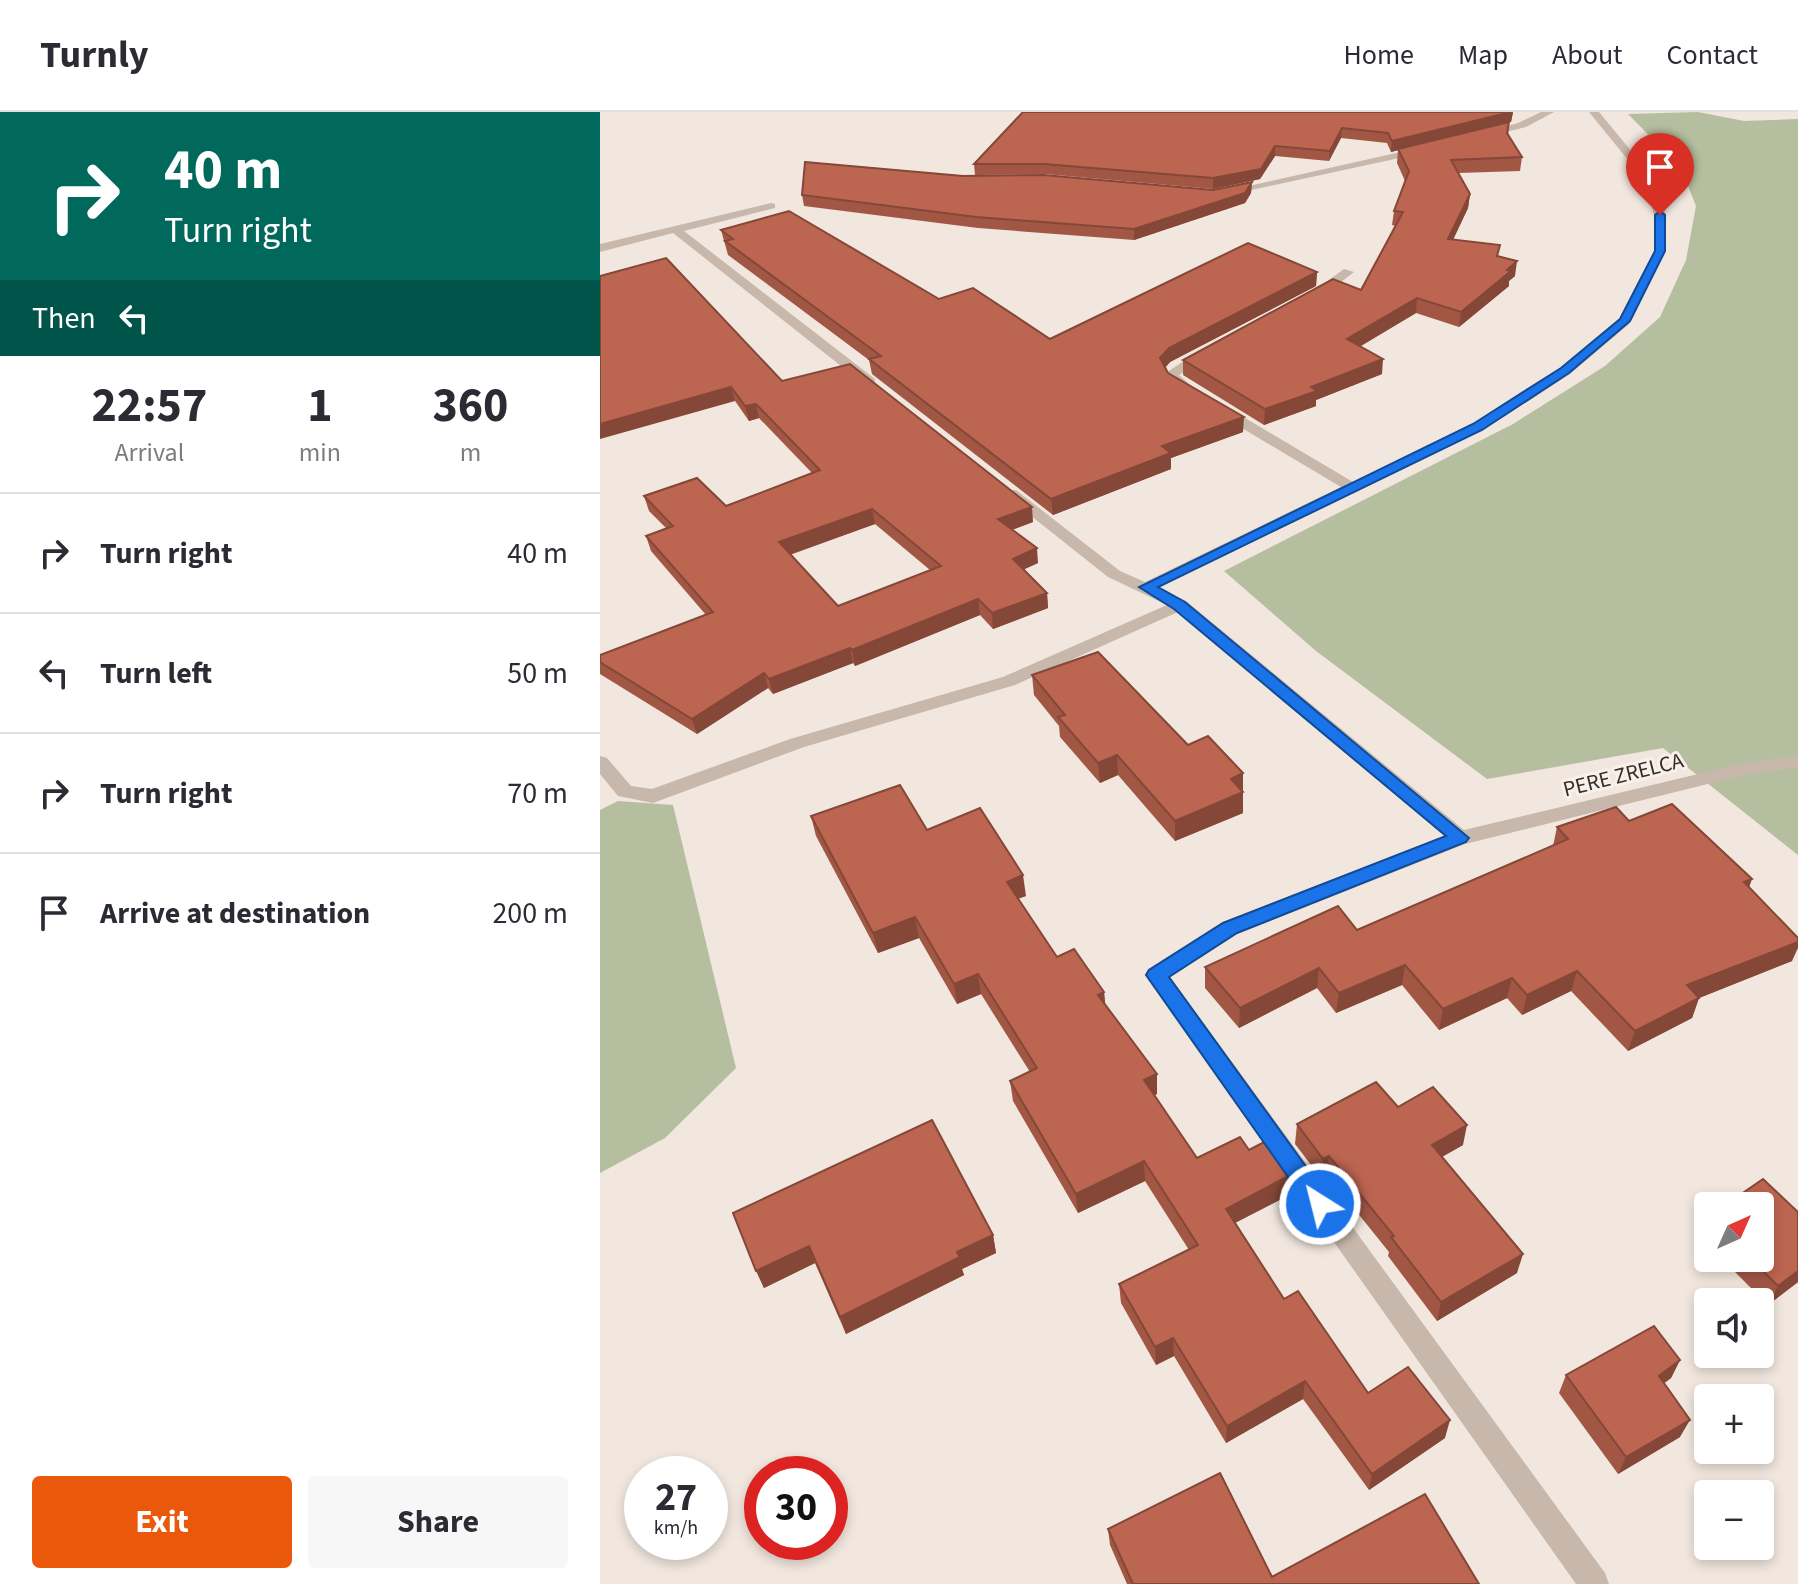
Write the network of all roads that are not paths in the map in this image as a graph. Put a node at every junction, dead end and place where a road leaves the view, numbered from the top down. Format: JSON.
{"nodes":[{"id":1,"x":1549,"y":112,"type":"edge"},
{"id":2,"x":1594,"y":112,"type":"edge"},
{"id":3,"x":1478,"y":136,"type":"edge"},
{"id":4,"x":1434,"y":147,"type":"edge"},
{"id":5,"x":1213,"y":195,"type":"edge"},
{"id":6,"x":771,"y":206,"type":"dead end"},
{"id":7,"x":675,"y":229,"type":"junction"},
{"id":8,"x":600,"y":248,"type":"edge"},
{"id":9,"x":1348,"y":272,"type":"dead end"},
{"id":10,"x":1305,"y":301,"type":"edge"},
{"id":11,"x":1223,"y":343,"type":"edge"},
{"id":12,"x":888,"y":397,"type":"edge"},
{"id":13,"x":989,"y":476,"type":"edge"},
{"id":14,"x":1351,"y":487,"type":"junction"},
{"id":15,"x":1147,"y":587,"type":"junction"},
{"id":16,"x":1180,"y":605,"type":"junction"},
{"id":17,"x":1798,"y":761,"type":"edge"},
{"id":18,"x":600,"y":762,"type":"edge"},
{"id":19,"x":1460,"y":838,"type":"junction"},
{"id":20,"x":1594,"y":1584,"type":"edge"}],
"edges":[{"from":1,"to":3,"type":"street"},
{"from":2,"to":14,"type":"street"},
{"from":4,"to":5,"type":"street"},
{"from":6,"to":7,"type":"street"},
{"from":7,"to":8,"type":"street"},
{"from":7,"to":12,"type":"street"},
{"from":9,"to":10,"type":"street"},
{"from":11,"to":14,"type":"street"},
{"from":13,"to":15,"type":"street"},
{"from":14,"to":15,"type":"street"},
{"from":15,"to":16,"type":"street"},
{"from":16,"to":18,"type":"street"},
{"from":16,"to":19,"type":"street"},
{"from":17,"to":19,"type":"street","name":"PERE ZRELCA"},
{"from":19,"to":20,"type":"street","name":"PERE ZRELCA"}]}
